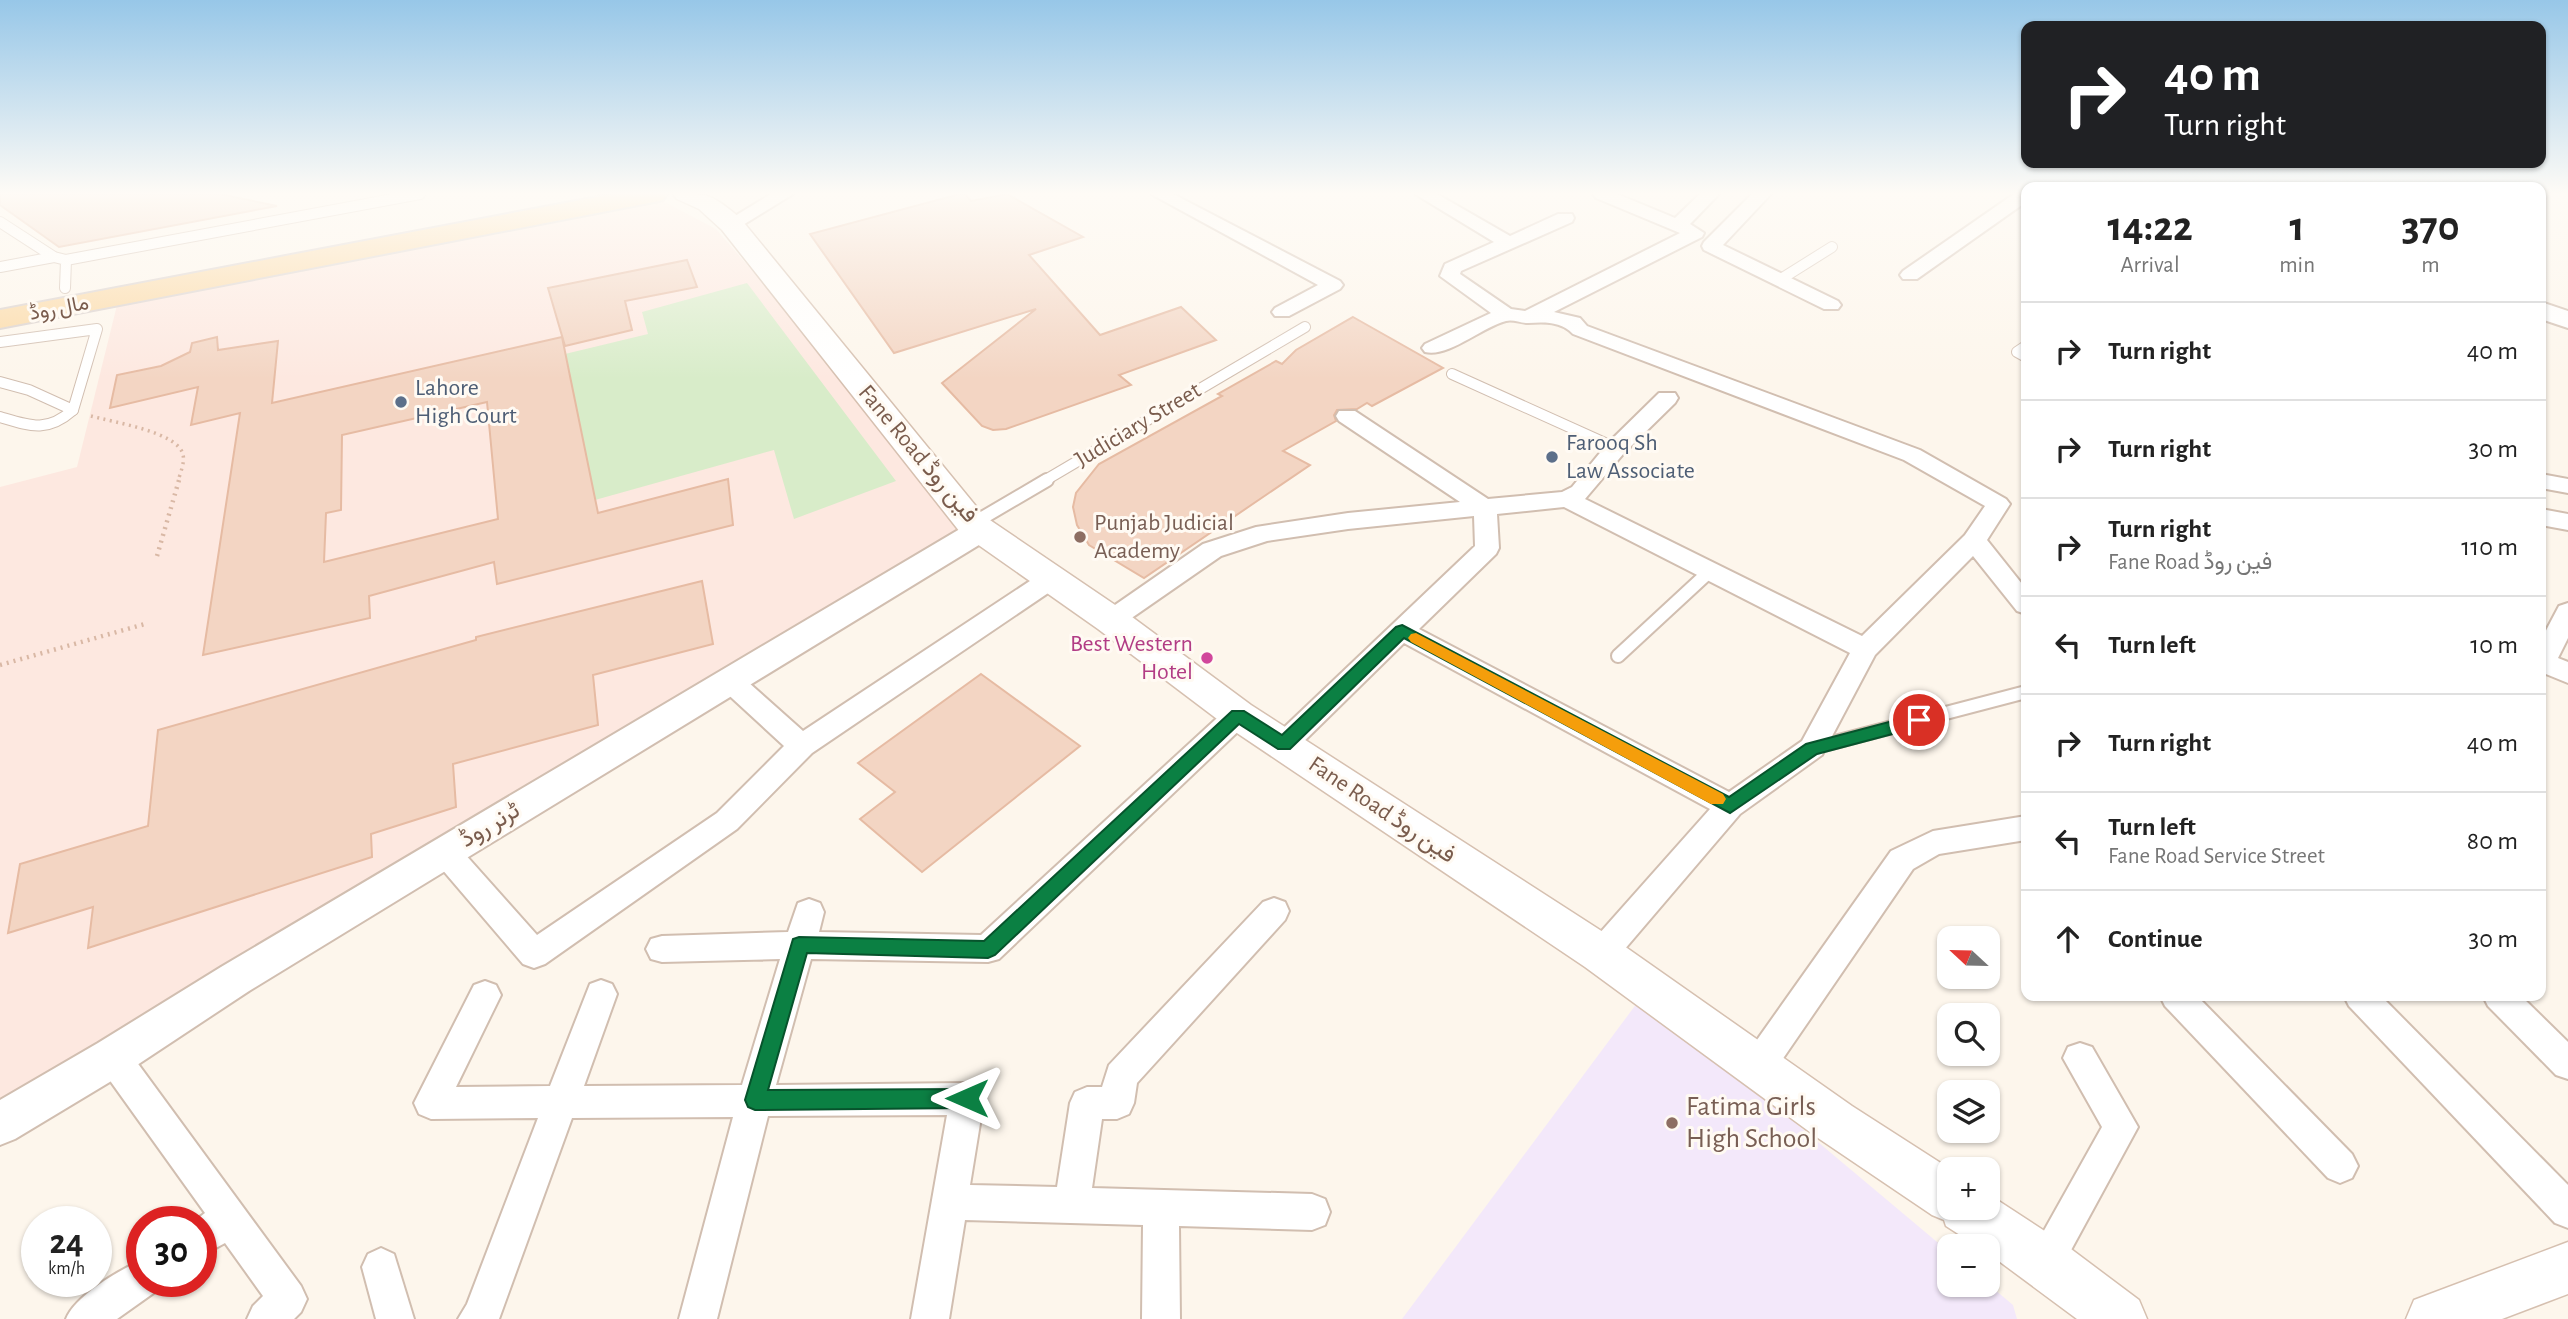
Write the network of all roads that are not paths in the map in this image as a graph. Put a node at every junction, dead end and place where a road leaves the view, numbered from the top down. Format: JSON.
{"nodes":[{"id":1,"x":90,"y":256,"type":"edge"},
{"id":2,"x":255,"y":256,"type":"edge"},
{"id":3,"x":310,"y":256,"type":"edge"},
{"id":4,"x":758,"y":256,"type":"edge"},
{"id":5,"x":1277,"y":256,"type":"edge"},
{"id":6,"x":1478,"y":256,"type":"edge"},
{"id":7,"x":1650,"y":256,"type":"edge"},
{"id":8,"x":1732,"y":256,"type":"edge"},
{"id":9,"x":1818,"y":256,"type":"edge"},
{"id":10,"x":1938,"y":256,"type":"edge"},
{"id":11,"x":54,"y":257,"type":"joint"},
{"id":12,"x":66,"y":260,"type":"junction"},
{"id":13,"x":0,"y":267,"type":"edge"},
{"id":14,"x":1910,"y":275,"type":"dead end"},
{"id":15,"x":1781,"y":279,"type":"junction"},
{"id":16,"x":65,"y":288,"type":"junction"},
{"id":17,"x":0,"y":300,"type":"edge"},
{"id":18,"x":1831,"y":305,"type":"dead end"},
{"id":19,"x":1282,"y":312,"type":"dead end"},
{"id":20,"x":2546,"y":312,"type":"edge"},
{"id":21,"x":1505,"y":314,"type":"junction"},
{"id":22,"x":1531,"y":316,"type":"junction"},
{"id":23,"x":0,"y":319,"type":"edge"},
{"id":24,"x":2568,"y":320,"type":"edge"},
{"id":25,"x":1305,"y":327,"type":"dead end"},
{"id":26,"x":0,"y":342,"type":"edge"},
{"id":27,"x":1432,"y":348,"type":"dead end"},
{"id":28,"x":1452,"y":374,"type":"dead end"},
{"id":29,"x":0,"y":382,"type":"edge"},
{"id":30,"x":1667,"y":398,"type":"dead end"},
{"id":31,"x":74,"y":410,"type":"junction"},
{"id":32,"x":1347,"y":416,"type":"dead end"},
{"id":33,"x":0,"y":417,"type":"edge"},
{"id":34,"x":1616,"y":448,"type":"junction"},
{"id":35,"x":2546,"y":482,"type":"edge"},
{"id":36,"x":2568,"y":486,"type":"edge"},
{"id":37,"x":1567,"y":499,"type":"junction"},
{"id":38,"x":1485,"y":508,"type":"junction"},
{"id":39,"x":2546,"y":518,"type":"edge"},
{"id":40,"x":2568,"y":522,"type":"edge"},
{"id":41,"x":977,"y":527,"type":"junction"},
{"id":42,"x":1974,"y":541,"type":"junction"},
{"id":43,"x":1710,"y":571,"type":"junction"},
{"id":44,"x":1051,"y":579,"type":"junction"},
{"id":45,"x":2021,"y":599,"type":"edge"},
{"id":46,"x":2568,"y":612,"type":"edge"},
{"id":47,"x":1111,"y":620,"type":"junction"},
{"id":48,"x":1402,"y":631,"type":"junction"},
{"id":49,"x":1865,"y":649,"type":"junction"},
{"id":50,"x":2546,"y":653,"type":"edge"},
{"id":51,"x":1618,"y":656,"type":"dead end"},
{"id":52,"x":2546,"y":663,"type":"edge"},
{"id":53,"x":2568,"y":673,"type":"edge"},
{"id":54,"x":730,"y":681,"type":"junction"},
{"id":55,"x":2021,"y":693,"type":"edge"},
{"id":56,"x":1238,"y":715,"type":"junction"},
{"id":57,"x":1284,"y":744,"type":"junction"},
{"id":58,"x":802,"y":746,"type":"junction"},
{"id":59,"x":1812,"y":748,"type":"junction"},
{"id":60,"x":1730,"y":806,"type":"junction"},
{"id":61,"x":2021,"y":829,"type":"edge"},
{"id":62,"x":445,"y":852,"type":"junction"},
{"id":63,"x":1274,"y":911,"type":"dead end"},
{"id":64,"x":809,"y":912,"type":"dead end"},
{"id":65,"x":799,"y":945,"type":"junction"},
{"id":66,"x":663,"y":948,"type":"dead end"},
{"id":67,"x":1601,"y":954,"type":"junction"},
{"id":68,"x":601,"y":994,"type":"dead end"},
{"id":69,"x":485,"y":995,"type":"dead end"},
{"id":70,"x":2181,"y":1001,"type":"edge"},
{"id":71,"x":2365,"y":1001,"type":"edge"},
{"id":72,"x":2504,"y":1001,"type":"edge"},
{"id":73,"x":113,"y":1057,"type":"junction"},
{"id":74,"x":2080,"y":1058,"type":"dead end"},
{"id":75,"x":2568,"y":1064,"type":"edge"},
{"id":76,"x":1759,"y":1065,"type":"junction"},
{"id":77,"x":755,"y":1100,"type":"junction"},
{"id":78,"x":561,"y":1102,"type":"junction"},
{"id":79,"x":0,"y":1124,"type":"edge"},
{"id":80,"x":2340,"y":1166,"type":"dead end"},
{"id":81,"x":1937,"y":1189,"type":"edge"},
{"id":82,"x":948,"y":1202,"type":"junction"},
{"id":83,"x":1072,"y":1205,"type":"junction"},
{"id":84,"x":1161,"y":1208,"type":"junction"},
{"id":85,"x":2568,"y":1210,"type":"edge"},
{"id":86,"x":1312,"y":1212,"type":"dead end"},
{"id":87,"x":230,"y":1217,"type":"junction"},
{"id":88,"x":1982,"y":1220,"type":"edge"},
{"id":89,"x":217,"y":1226,"type":"edge"},
{"id":90,"x":2045,"y":1261,"type":"junction"},
{"id":91,"x":381,"y":1267,"type":"dead end"},
{"id":92,"x":2568,"y":1268,"type":"edge"},
{"id":93,"x":126,"y":1290,"type":"edge"},
{"id":94,"x":85,"y":1319,"type":"edge"},
{"id":95,"x":266,"y":1319,"type":"edge"},
{"id":96,"x":395,"y":1319,"type":"edge"},
{"id":97,"x":477,"y":1319,"type":"edge"},
{"id":98,"x":698,"y":1319,"type":"edge"},
{"id":99,"x":930,"y":1319,"type":"edge"},
{"id":100,"x":1161,"y":1319,"type":"edge"},
{"id":101,"x":2120,"y":1319,"type":"edge"},
{"id":102,"x":2433,"y":1319,"type":"edge"}],
"edges":[{"from":1,"to":12,"type":"lane"},
{"from":2,"to":16,"type":"main road","name":"مال روڈ"},
{"from":3,"to":23,"type":"main road","name":"مال روڈ"},
{"from":4,"to":41,"type":"main road","name":"Fane Road فین روڈ"},
{"from":5,"to":19,"type":"street"},
{"from":6,"to":21,"type":"street"},
{"from":7,"to":22,"type":"street"},
{"from":8,"to":15,"type":"street"},
{"from":9,"to":15,"type":"lane"},
{"from":10,"to":14,"type":"street"},
{"from":11,"to":12,"type":"lane"},
{"from":11,"to":13,"type":"lane"},
{"from":12,"to":16,"type":"lane"},
{"from":15,"to":18,"type":"street"},
{"from":16,"to":17,"type":"main road","name":"مال روڈ"},
{"from":20,"to":24,"type":"street"},
{"from":21,"to":22,"type":"street"},
{"from":21,"to":27,"type":"street"},
{"from":22,"to":42,"type":"street"},
{"from":25,"to":41,"type":"lane","name":"Judiciary Street"},
{"from":26,"to":31,"type":"lane"},
{"from":28,"to":34,"type":"lane"},
{"from":29,"to":31,"type":"lane"},
{"from":30,"to":34,"type":"street"},
{"from":31,"to":33,"type":"lane"},
{"from":32,"to":38,"type":"street"},
{"from":34,"to":37,"type":"street"},
{"from":35,"to":36,"type":"street"},
{"from":37,"to":38,"type":"street"},
{"from":37,"to":43,"type":"street"},
{"from":38,"to":47,"type":"street"},
{"from":38,"to":48,"type":"street"},
{"from":39,"to":40,"type":"street"},
{"from":41,"to":44,"type":"main road","name":"Fane Road فین روڈ"},
{"from":41,"to":54,"type":"street","name":"ٹرنر روڈ"},
{"from":42,"to":45,"type":"street"},
{"from":42,"to":49,"type":"street"},
{"from":43,"to":49,"type":"street"},
{"from":43,"to":51,"type":"lane"},
{"from":44,"to":47,"type":"main road","name":"Fane Road فین روڈ"},
{"from":44,"to":58,"type":"street"},
{"from":46,"to":50,"type":"street"},
{"from":47,"to":56,"type":"main road","name":"Fane Road فین روڈ"},
{"from":48,"to":57,"type":"street"},
{"from":48,"to":60,"type":"street"},
{"from":49,"to":59,"type":"street"},
{"from":52,"to":53,"type":"street"},
{"from":54,"to":58,"type":"street"},
{"from":54,"to":62,"type":"street","name":"ٹرنر روڈ"},
{"from":55,"to":59,"type":"lane"},
{"from":56,"to":57,"type":"main road","name":"Fane Road فین روڈ"},
{"from":56,"to":65,"type":"street"},
{"from":57,"to":67,"type":"main road","name":"Fane Road فین روڈ"},
{"from":58,"to":62,"type":"street"},
{"from":59,"to":60,"type":"street"},
{"from":60,"to":67,"type":"street"},
{"from":61,"to":76,"type":"street"},
{"from":62,"to":73,"type":"street","name":"ٹرنر روڈ"},
{"from":63,"to":83,"type":"street"},
{"from":64,"to":65,"type":"street"},
{"from":65,"to":66,"type":"street"},
{"from":65,"to":77,"type":"street"},
{"from":67,"to":76,"type":"main road","name":"Fane Road فین روڈ"},
{"from":68,"to":78,"type":"street"},
{"from":69,"to":78,"type":"street"},
{"from":70,"to":80,"type":"street"},
{"from":71,"to":85,"type":"street"},
{"from":72,"to":75,"type":"street"},
{"from":73,"to":79,"type":"street","name":"ٹرنر روڈ"},
{"from":73,"to":87,"type":"street"},
{"from":74,"to":90,"type":"street"},
{"from":76,"to":81,"type":"main road","name":"Fane Road فین روڈ"},
{"from":77,"to":78,"type":"street"},
{"from":77,"to":82,"type":"street"},
{"from":77,"to":98,"type":"street"},
{"from":78,"to":97,"type":"street"},
{"from":82,"to":83,"type":"street"},
{"from":82,"to":99,"type":"street"},
{"from":83,"to":84,"type":"street"},
{"from":84,"to":86,"type":"street"},
{"from":84,"to":100,"type":"street"},
{"from":87,"to":89,"type":"street"},
{"from":87,"to":95,"type":"street"},
{"from":88,"to":90,"type":"main road"},
{"from":90,"to":101,"type":"main road"},
{"from":91,"to":96,"type":"street"},
{"from":92,"to":102,"type":"main road"},
{"from":93,"to":94,"type":"street"}]}
